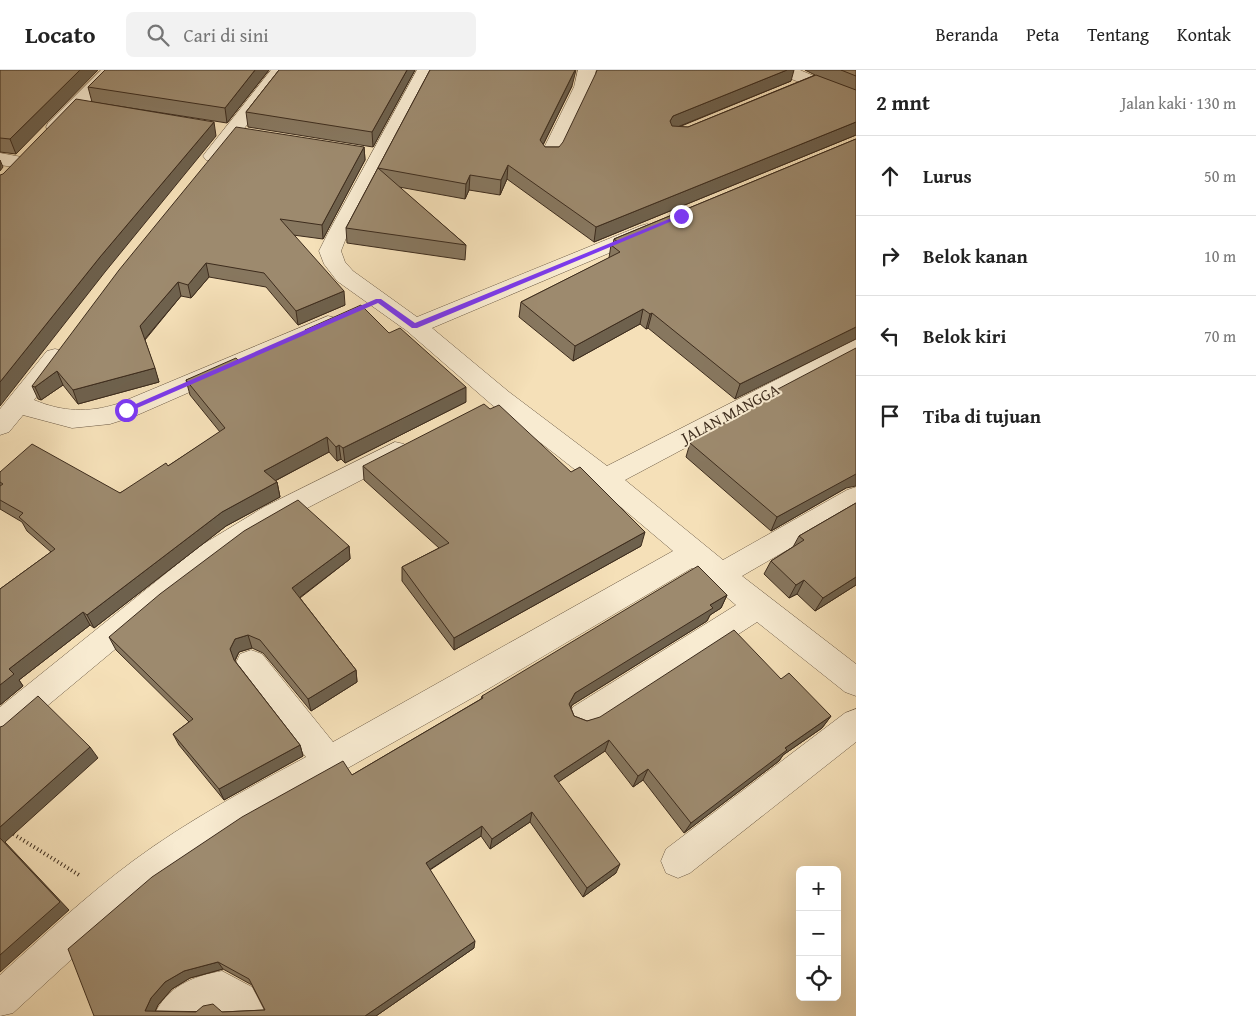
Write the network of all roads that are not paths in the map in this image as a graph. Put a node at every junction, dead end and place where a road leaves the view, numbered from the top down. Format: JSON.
{"nodes":[{"id":1,"x":111,"y":70,"type":"edge"},
{"id":2,"x":280,"y":70,"type":"edge"},
{"id":3,"x":426,"y":70,"type":"edge"},
{"id":4,"x":587,"y":70,"type":"edge"},
{"id":5,"x":785,"y":70,"type":"edge"},
{"id":6,"x":812,"y":81,"type":"junction"},
{"id":7,"x":785,"y":92,"type":"edge"},
{"id":8,"x":856,"y":100,"type":"edge"},
{"id":9,"x":75,"y":106,"type":"junction"},
{"id":10,"x":95,"y":110,"type":"edge"},
{"id":11,"x":550,"y":156,"type":"edge"},
{"id":12,"x":3,"y":168,"type":"edge"},
{"id":13,"x":201,"y":171,"type":"edge"},
{"id":14,"x":662,"y":223,"type":"edge"},
{"id":15,"x":379,"y":301,"type":"junction"},
{"id":16,"x":414,"y":326,"type":"junction"},
{"id":17,"x":66,"y":341,"type":"edge"},
{"id":18,"x":856,"y":347,"type":"edge"},
{"id":19,"x":500,"y":398,"type":"junction"},
{"id":20,"x":20,"y":404,"type":"junction"},
{"id":21,"x":474,"y":411,"type":"edge"},
{"id":22,"x":0,"y":426,"type":"edge"},
{"id":23,"x":413,"y":442,"type":"edge"},
{"id":24,"x":605,"y":479,"type":"junction"},
{"id":25,"x":856,"y":497,"type":"edge"},
{"id":26,"x":694,"y":553,"type":"junction"},
{"id":27,"x":721,"y":575,"type":"junction"},
{"id":28,"x":758,"y":606,"type":"junction"},
{"id":29,"x":251,"y":663,"type":"dead end"},
{"id":30,"x":856,"y":682,"type":"edge"},
{"id":31,"x":584,"y":717,"type":"dead end"},
{"id":32,"x":856,"y":723,"type":"edge"},
{"id":33,"x":0,"y":726,"type":"edge"},
{"id":34,"x":329,"y":762,"type":"junction"},
{"id":35,"x":678,"y":861,"type":"dead end"},
{"id":36,"x":0,"y":1000,"type":"edge"},
{"id":37,"x":173,"y":1016,"type":"edge"},
{"id":38,"x":248,"y":1016,"type":"edge"}],
"edges":[{"from":1,"to":9,"type":"street"},
{"from":2,"to":13,"type":"street"},
{"from":3,"to":15,"type":"street"},
{"from":4,"to":11,"type":"street"},
{"from":5,"to":6,"type":"street"},
{"from":6,"to":7,"type":"street"},
{"from":6,"to":8,"type":"street"},
{"from":9,"to":10,"type":"street"},
{"from":9,"to":12,"type":"street"},
{"from":14,"to":16,"type":"street"},
{"from":15,"to":16,"type":"street"},
{"from":15,"to":20,"type":"street"},
{"from":16,"to":19,"type":"street"},
{"from":17,"to":20,"type":"street"},
{"from":18,"to":24,"type":"street","name":"JALAN MANGGA"},
{"from":19,"to":21,"type":"street"},
{"from":19,"to":24,"type":"street"},
{"from":20,"to":22,"type":"street"},
{"from":23,"to":33,"type":"street"},
{"from":24,"to":26,"type":"street"},
{"from":25,"to":27,"type":"street"},
{"from":26,"to":27,"type":"street"},
{"from":26,"to":34,"type":"street"},
{"from":27,"to":28,"type":"street"},
{"from":28,"to":30,"type":"street"},
{"from":28,"to":31,"type":"street"},
{"from":29,"to":34,"type":"street"},
{"from":32,"to":35,"type":"street"},
{"from":34,"to":36,"type":"street"},
{"from":37,"to":38,"type":"street"}]}
